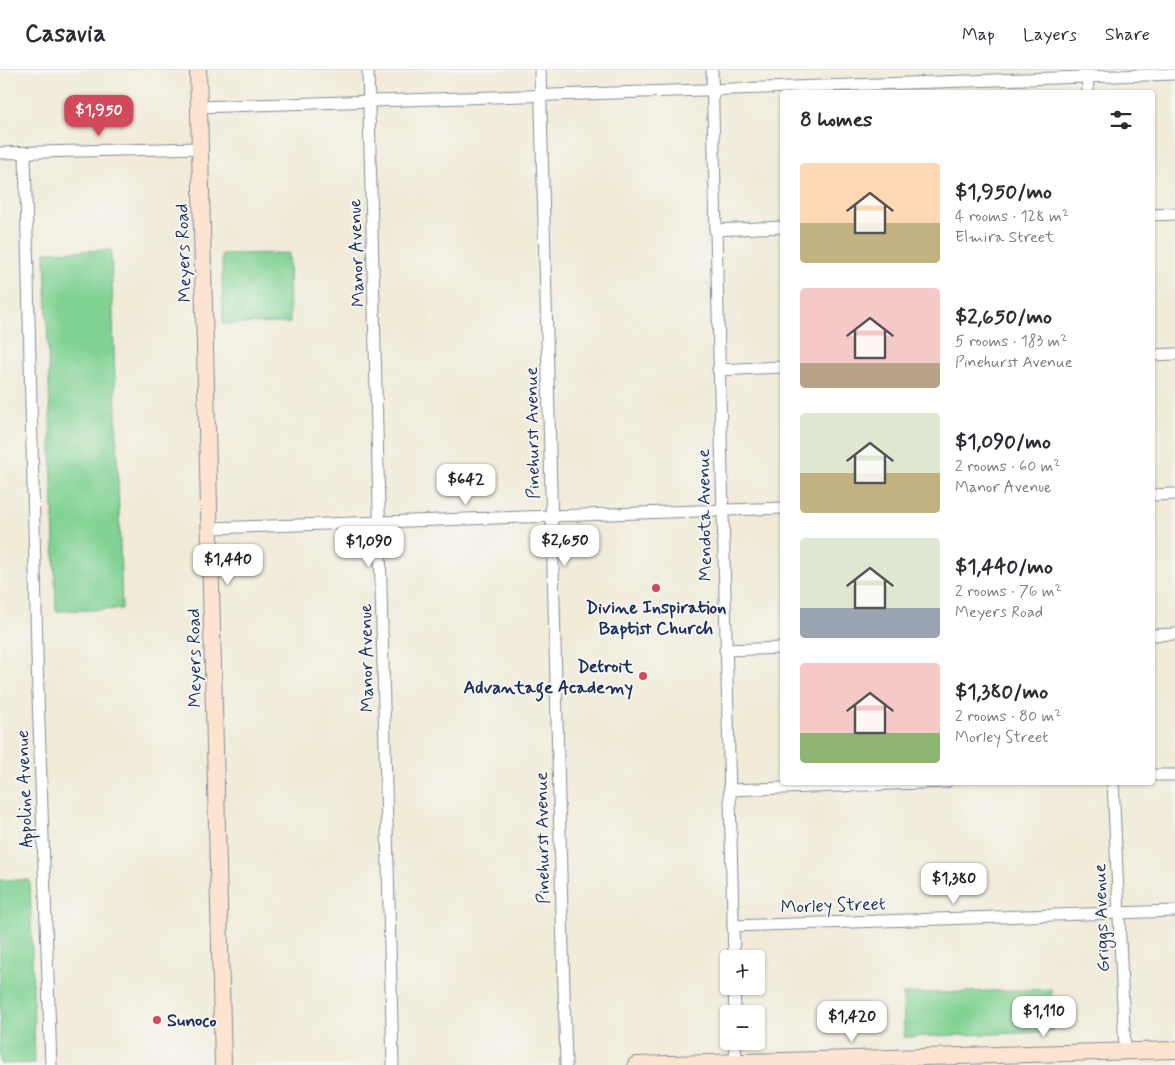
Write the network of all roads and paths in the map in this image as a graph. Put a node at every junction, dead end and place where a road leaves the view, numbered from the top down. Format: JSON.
{"nodes":[{"id":1,"x":198,"y":70,"type":"edge"},
{"id":2,"x":368,"y":70,"type":"edge"},
{"id":3,"x":540,"y":70,"type":"edge"},
{"id":4,"x":712,"y":70,"type":"edge"},
{"id":5,"x":1088,"y":73,"type":"edge"},
{"id":6,"x":1175,"y":74,"type":"edge"},
{"id":7,"x":712,"y":90,"type":"junction"},
{"id":8,"x":1088,"y":90,"type":"edge"},
{"id":9,"x":541,"y":96,"type":"junction"},
{"id":10,"x":369,"y":102,"type":"junction"},
{"id":11,"x":199,"y":108,"type":"junction"},
{"id":12,"x":200,"y":148,"type":"junction"},
{"id":13,"x":0,"y":153,"type":"edge"},
{"id":14,"x":24,"y":153,"type":"junction"},
{"id":15,"x":1175,"y":214,"type":"edge"},
{"id":16,"x":1155,"y":215,"type":"edge"},
{"id":17,"x":780,"y":228,"type":"edge"},
{"id":18,"x":715,"y":230,"type":"junction"},
{"id":19,"x":1175,"y":354,"type":"edge"},
{"id":20,"x":1155,"y":355,"type":"edge"},
{"id":21,"x":780,"y":367,"type":"edge"},
{"id":22,"x":718,"y":370,"type":"junction"},
{"id":23,"x":1175,"y":494,"type":"edge"},
{"id":24,"x":1155,"y":495,"type":"edge"},
{"id":25,"x":780,"y":508,"type":"edge"},
{"id":26,"x":722,"y":510,"type":"junction"},
{"id":27,"x":551,"y":516,"type":"junction"},
{"id":28,"x":381,"y":522,"type":"junction"},
{"id":29,"x":211,"y":528,"type":"junction"},
{"id":30,"x":1175,"y":634,"type":"edge"},
{"id":31,"x":1155,"y":635,"type":"edge"},
{"id":32,"x":780,"y":648,"type":"edge"},
{"id":33,"x":725,"y":650,"type":"junction"},
{"id":34,"x":1175,"y":774,"type":"edge"},
{"id":35,"x":1155,"y":775,"type":"edge"},
{"id":36,"x":865,"y":785,"type":"edge"},
{"id":37,"x":1114,"y":785,"type":"edge"},
{"id":38,"x":730,"y":790,"type":"junction"},
{"id":39,"x":1175,"y":911,"type":"edge"},
{"id":40,"x":1118,"y":913,"type":"junction"},
{"id":41,"x":733,"y":926,"type":"junction"},
{"id":42,"x":734,"y":950,"type":"edge"},
{"id":43,"x":735,"y":1050,"type":"edge"},
{"id":44,"x":1175,"y":1050,"type":"edge"},
{"id":45,"x":1125,"y":1051,"type":"junction"},
{"id":46,"x":914,"y":1061,"type":"edge"},
{"id":47,"x":736,"y":1064,"type":"edge"},
{"id":48,"x":51,"y":1065,"type":"edge"},
{"id":49,"x":223,"y":1065,"type":"edge"},
{"id":50,"x":393,"y":1065,"type":"edge"},
{"id":51,"x":566,"y":1065,"type":"edge"},
{"id":52,"x":636,"y":1065,"type":"edge"}],
"edges":[{"from":1,"to":11,"type":"street","name":"Meyers Road"},
{"from":2,"to":10,"type":"street","name":"Manor Avenue"},
{"from":3,"to":9,"type":"street","name":"Pinehurst Avenue"},
{"from":4,"to":7,"type":"street","name":"Mendota Avenue"},
{"from":5,"to":6,"type":"street"},
{"from":5,"to":7,"type":"street"},
{"from":5,"to":8,"type":"street"},
{"from":7,"to":9,"type":"street"},
{"from":7,"to":18,"type":"street","name":"Mendota Avenue"},
{"from":9,"to":10,"type":"street"},
{"from":9,"to":27,"type":"street","name":"Pinehurst Avenue"},
{"from":10,"to":11,"type":"street"},
{"from":10,"to":28,"type":"street","name":"Manor Avenue"},
{"from":11,"to":12,"type":"street","name":"Meyers Road"},
{"from":12,"to":14,"type":"street"},
{"from":12,"to":29,"type":"street","name":"Meyers Road"},
{"from":13,"to":14,"type":"street"},
{"from":14,"to":48,"type":"street","name":"Appoline Avenue"},
{"from":15,"to":16,"type":"street"},
{"from":17,"to":18,"type":"street"},
{"from":18,"to":22,"type":"street","name":"Mendota Avenue"},
{"from":19,"to":20,"type":"street"},
{"from":21,"to":22,"type":"street"},
{"from":22,"to":26,"type":"street","name":"Mendota Avenue"},
{"from":23,"to":24,"type":"street"},
{"from":25,"to":26,"type":"street"},
{"from":26,"to":27,"type":"street"},
{"from":26,"to":33,"type":"street","name":"Mendota Avenue"},
{"from":27,"to":28,"type":"street"},
{"from":27,"to":51,"type":"street","name":"Pinehurst Avenue"},
{"from":28,"to":29,"type":"street"},
{"from":28,"to":50,"type":"street","name":"Manor Avenue"},
{"from":29,"to":49,"type":"street","name":"Meyers Road"},
{"from":30,"to":31,"type":"street"},
{"from":32,"to":33,"type":"street"},
{"from":33,"to":38,"type":"street","name":"Mendota Avenue"},
{"from":34,"to":35,"type":"street"},
{"from":36,"to":38,"type":"street"},
{"from":37,"to":40,"type":"street","name":"Griggs Avenue"},
{"from":38,"to":41,"type":"street","name":"Mendota Avenue"},
{"from":39,"to":40,"type":"street","name":"Morley Street"},
{"from":40,"to":41,"type":"street","name":"Morley Street"},
{"from":40,"to":45,"type":"street","name":"Griggs Avenue"},
{"from":41,"to":42,"type":"street","name":"Mendota Avenue"},
{"from":43,"to":47,"type":"street"},
{"from":44,"to":45,"type":"street"},
{"from":45,"to":46,"type":"street"},
{"from":46,"to":47,"type":"street"},
{"from":47,"to":52,"type":"street"}]}
